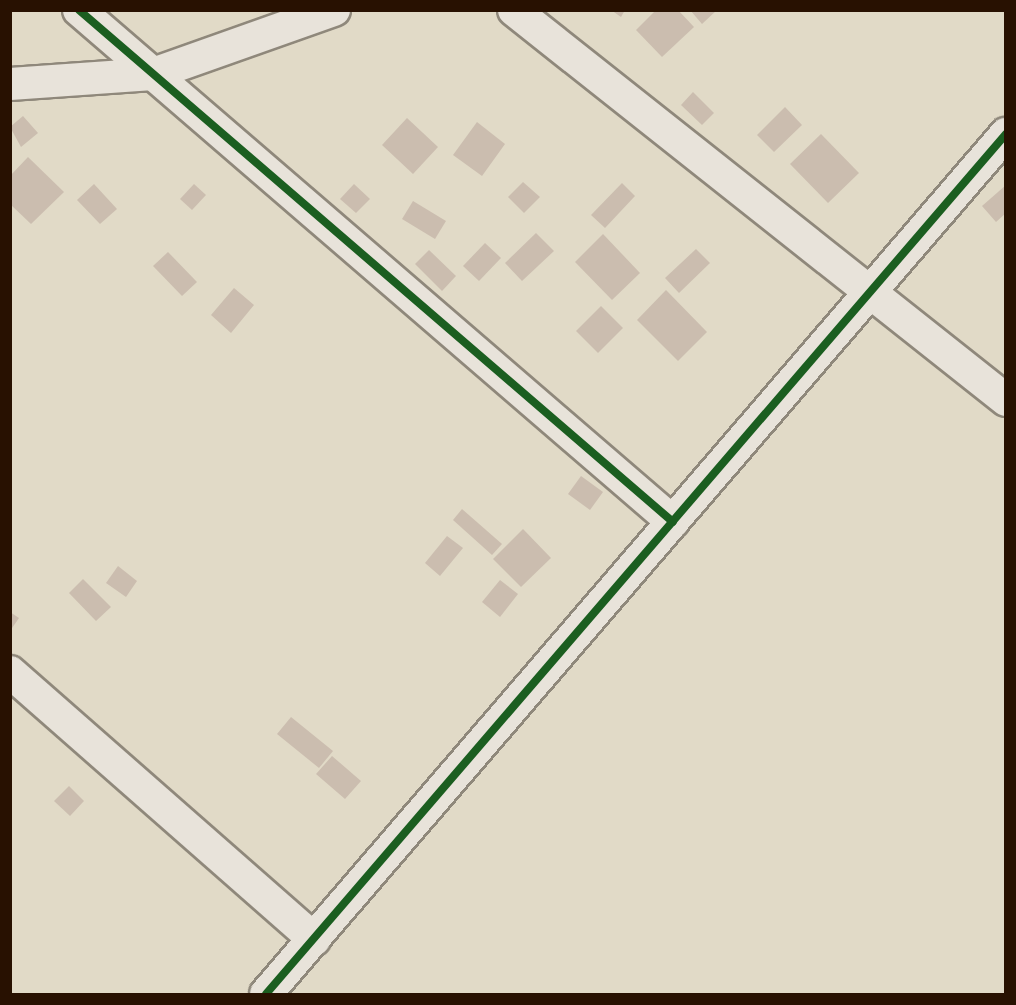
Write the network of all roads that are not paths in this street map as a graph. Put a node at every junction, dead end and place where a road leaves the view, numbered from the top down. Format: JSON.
{"nodes":[{"id":1,"x":79,"y":10,"type":"edge"},
{"id":2,"x":334,"y":10,"type":"edge"},
{"id":3,"x":514,"y":10,"type":"edge"},
{"id":4,"x":153,"y":74,"type":"junction"},
{"id":5,"x":10,"y":84,"type":"edge"},
{"id":6,"x":1005,"y":134,"type":"edge"},
{"id":7,"x":865,"y":291,"type":"junction"},
{"id":8,"x":1005,"y":400,"type":"edge"},
{"id":9,"x":673,"y":522,"type":"junction"},
{"id":10,"x":10,"y":672,"type":"edge"},
{"id":11,"x":314,"y":939,"type":"junction"},
{"id":12,"x":266,"y":994,"type":"edge"}],
"edges":[{"from":1,"to":4,"type":"street"},
{"from":2,"to":4,"type":"street"},
{"from":3,"to":7,"type":"street"},
{"from":4,"to":5,"type":"street"},
{"from":4,"to":9,"type":"street"},
{"from":6,"to":7,"type":"street"},
{"from":7,"to":8,"type":"street"},
{"from":7,"to":9,"type":"street"},
{"from":9,"to":11,"type":"street"},
{"from":10,"to":11,"type":"street"},
{"from":11,"to":12,"type":"street"}]}
